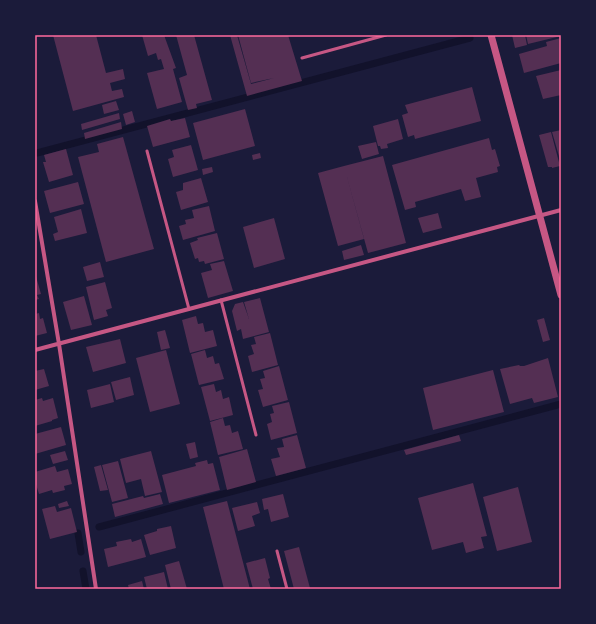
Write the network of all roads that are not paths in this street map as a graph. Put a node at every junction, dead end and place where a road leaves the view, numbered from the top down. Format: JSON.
{"nodes":[{"id":1,"x":386,"y":35,"type":"edge"},
{"id":2,"x":491,"y":35,"type":"edge"},
{"id":3,"x":302,"y":58,"type":"dead end"},
{"id":4,"x":147,"y":151,"type":"dead end"},
{"id":5,"x":35,"y":202,"type":"edge"},
{"id":6,"x":561,"y":210,"type":"edge"},
{"id":7,"x":540,"y":215,"type":"junction"},
{"id":8,"x":37,"y":222,"type":"edge"},
{"id":9,"x":561,"y":295,"type":"edge"},
{"id":10,"x":221,"y":300,"type":"junction"},
{"id":11,"x":189,"y":309,"type":"junction"},
{"id":12,"x":59,"y":344,"type":"junction"},
{"id":13,"x":35,"y":350,"type":"edge"},
{"id":14,"x":256,"y":435,"type":"dead end"},
{"id":15,"x":277,"y":551,"type":"dead end"},
{"id":16,"x":96,"y":589,"type":"edge"},
{"id":17,"x":287,"y":589,"type":"edge"}],
"edges":[{"from":1,"to":3,"type":"lane"},
{"from":2,"to":7,"type":"street"},
{"from":4,"to":11,"type":"lane"},
{"from":5,"to":8,"type":"street"},
{"from":6,"to":7,"type":"street"},
{"from":7,"to":9,"type":"street"},
{"from":7,"to":10,"type":"street"},
{"from":8,"to":12,"type":"street"},
{"from":10,"to":11,"type":"street"},
{"from":10,"to":14,"type":"lane"},
{"from":11,"to":12,"type":"street"},
{"from":12,"to":13,"type":"street"},
{"from":12,"to":16,"type":"street"},
{"from":15,"to":17,"type":"lane"}]}
